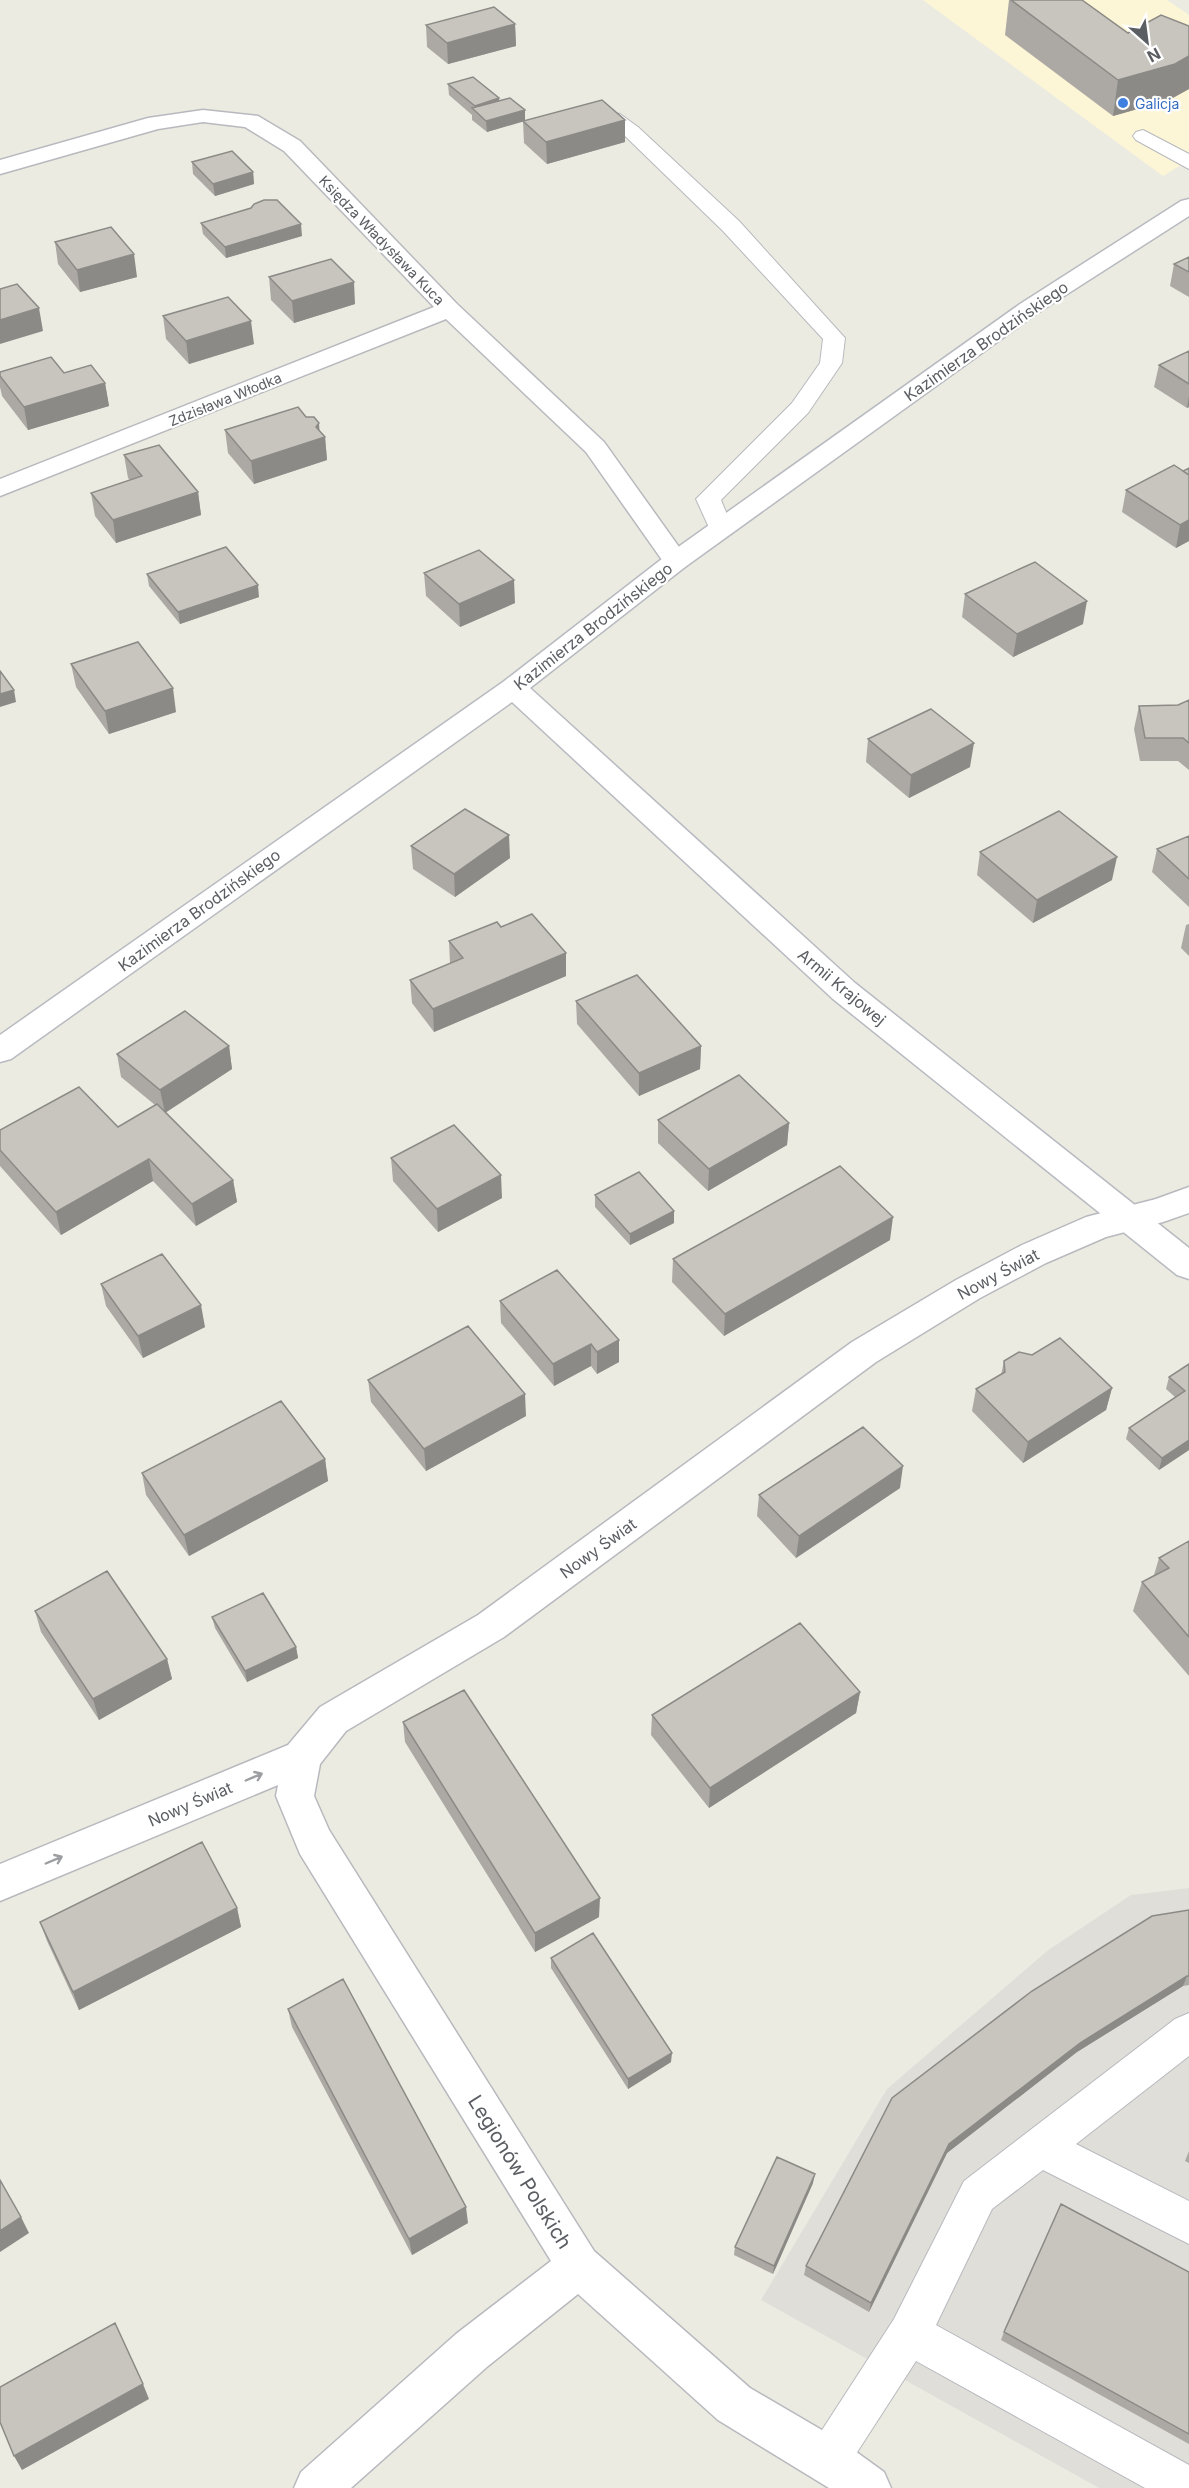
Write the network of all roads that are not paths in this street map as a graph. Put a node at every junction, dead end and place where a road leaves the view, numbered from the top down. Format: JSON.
{"nodes":[{"id":1,"x":562,"y":114,"type":"edge"},
{"id":2,"x":1143,"y":136,"type":"dead end"},
{"id":3,"x":1189,"y":163,"type":"edge"},
{"id":4,"x":0,"y":167,"type":"edge"},
{"id":5,"x":1189,"y":206,"type":"edge"},
{"id":6,"x":449,"y":309,"type":"junction"},
{"id":7,"x":0,"y":488,"type":"edge"},
{"id":8,"x":722,"y":528,"type":"junction"},
{"id":9,"x":676,"y":561,"type":"junction"},
{"id":10,"x":513,"y":688,"type":"junction"},
{"id":11,"x":0,"y":1051,"type":"edge"},
{"id":12,"x":1189,"y":1199,"type":"edge"},
{"id":13,"x":1128,"y":1219,"type":"junction"},
{"id":14,"x":1189,"y":1266,"type":"edge"},
{"id":15,"x":302,"y":1757,"type":"junction"},
{"id":16,"x":0,"y":1883,"type":"edge"},
{"id":17,"x":1189,"y":2032,"type":"edge"},
{"id":18,"x":1039,"y":2147,"type":"junction"},
{"id":19,"x":1189,"y":2223,"type":"edge"},
{"id":20,"x":579,"y":2266,"type":"junction"},
{"id":21,"x":909,"y":2334,"type":"junction"},
{"id":22,"x":828,"y":2458,"type":"junction"},
{"id":23,"x":316,"y":2488,"type":"edge"},
{"id":24,"x":868,"y":2488,"type":"edge"},
{"id":25,"x":1188,"y":2488,"type":"edge"}],
"edges":[{"from":1,"to":8,"type":"lane"},
{"from":2,"to":3,"type":"lane"},
{"from":4,"to":6,"type":"street","name":"Księdza Władysława Kuca"},
{"from":5,"to":8,"type":"street","name":"Kazimierza Brodzińskiego"},
{"from":6,"to":7,"type":"street","name":"Zdzisława Włodka"},
{"from":6,"to":9,"type":"street","name":"Księdza Władysława Kuca"},
{"from":8,"to":9,"type":"street","name":"Kazimierza Brodzińskiego"},
{"from":9,"to":10,"type":"street","name":"Kazimierza Brodzińskiego"},
{"from":10,"to":11,"type":"street","name":"Kazimierza Brodzińskiego"},
{"from":10,"to":13,"type":"street","name":"Armii Krajowej"},
{"from":12,"to":13,"type":"street","name":"Nowy Świat"},
{"from":13,"to":14,"type":"street","name":"Armii Krajowej"},
{"from":13,"to":15,"type":"street","name":"Nowy Świat"},
{"from":16,"to":15,"type":"street","name":"Nowy Świat","one_way":true},
{"from":15,"to":20,"type":"street","name":"Legionów Polskich"},
{"from":17,"to":18,"type":"lane"},
{"from":18,"to":19,"type":"lane"},
{"from":18,"to":21,"type":"lane"},
{"from":20,"to":22,"type":"street","name":"Legionów Polskich"},
{"from":20,"to":23,"type":"street"},
{"from":21,"to":22,"type":"lane"},
{"from":21,"to":25,"type":"lane"},
{"from":22,"to":24,"type":"street","name":"Legionów Polskich"}]}
